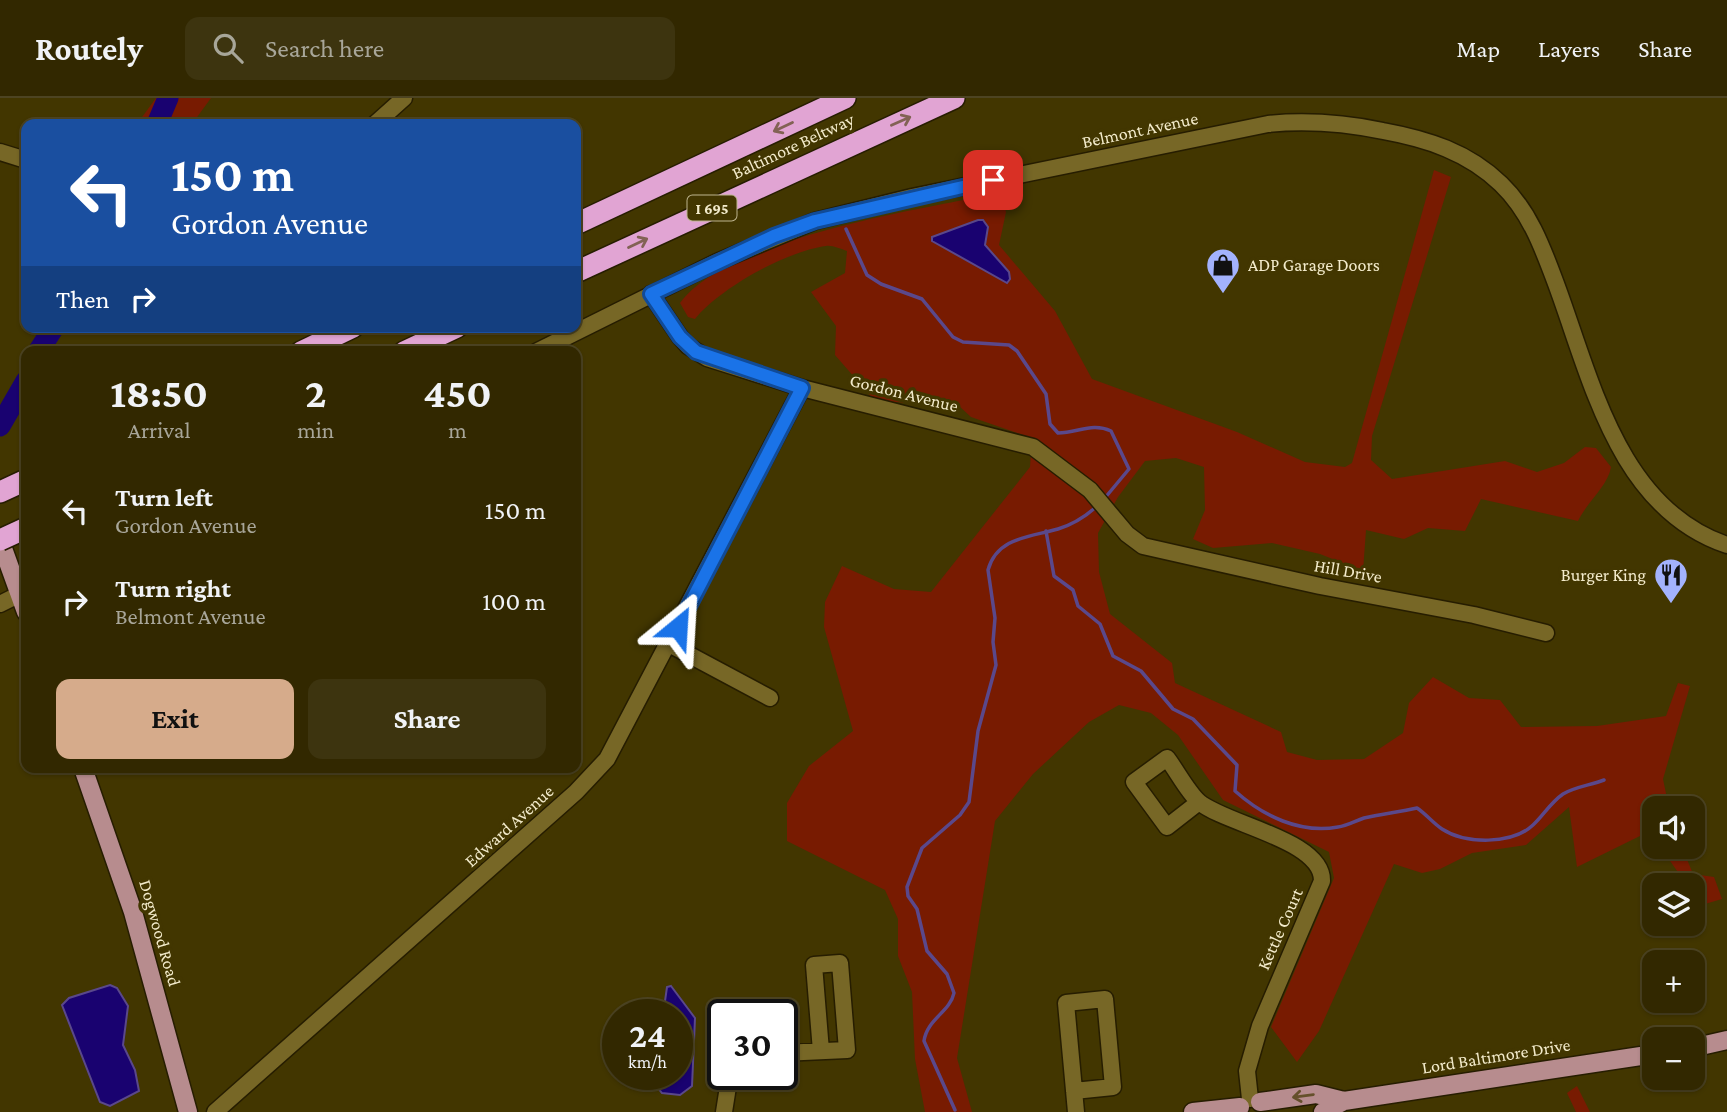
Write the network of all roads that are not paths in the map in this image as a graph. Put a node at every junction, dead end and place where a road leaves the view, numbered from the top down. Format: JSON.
{"nodes":[{"id":1,"x":404,"y":98,"type":"edge"},
{"id":2,"x":845,"y":98,"type":"edge"},
{"id":3,"x":954,"y":98,"type":"edge"},
{"id":4,"x":381,"y":119,"type":"edge"},
{"id":5,"x":0,"y":152,"type":"edge"},
{"id":6,"x":21,"y":158,"type":"edge"},
{"id":7,"x":581,"y":221,"type":"edge"},
{"id":8,"x":581,"y":270,"type":"edge"},
{"id":9,"x":651,"y":294,"type":"junction"},
{"id":10,"x":581,"y":329,"type":"edge"},
{"id":11,"x":341,"y":333,"type":"edge"},
{"id":12,"x":444,"y":333,"type":"edge"},
{"id":13,"x":574,"y":333,"type":"edge"},
{"id":14,"x":314,"y":346,"type":"edge"},
{"id":15,"x":417,"y":346,"type":"edge"},
{"id":16,"x":548,"y":346,"type":"edge"},
{"id":17,"x":802,"y":388,"type":"junction"},
{"id":18,"x":21,"y":530,"type":"edge"},
{"id":19,"x":0,"y":540,"type":"edge"},
{"id":20,"x":1727,"y":545,"type":"edge"},
{"id":21,"x":1143,"y":546,"type":"joint"},
{"id":22,"x":21,"y":587,"type":"edge"},
{"id":23,"x":21,"y":593,"type":"edge"},
{"id":24,"x":0,"y":604,"type":"edge"},
{"id":25,"x":1546,"y":633,"type":"dead end"},
{"id":26,"x":670,"y":644,"type":"junction"},
{"id":27,"x":770,"y":698,"type":"dead end"},
{"id":28,"x":85,"y":773,"type":"edge"},
{"id":29,"x":1199,"y":802,"type":"dead end"},
{"id":30,"x":1727,"y":1040,"type":"edge"},
{"id":31,"x":1705,"y":1045,"type":"edge"},
{"id":32,"x":821,"y":1051,"type":"junction"},
{"id":33,"x":798,"y":1052,"type":"edge"},
{"id":34,"x":1642,"y":1056,"type":"edge"},
{"id":35,"x":727,"y":1090,"type":"edge"},
{"id":36,"x":1074,"y":1091,"type":"junction"},
{"id":37,"x":1344,"y":1101,"type":"junction"},
{"id":38,"x":1251,"y":1106,"type":"edge"},
{"id":39,"x":188,"y":1112,"type":"edge"},
{"id":40,"x":215,"y":1112,"type":"edge"},
{"id":41,"x":724,"y":1112,"type":"edge"},
{"id":42,"x":1076,"y":1112,"type":"edge"},
{"id":43,"x":1193,"y":1112,"type":"edge"},
{"id":44,"x":1323,"y":1112,"type":"edge"}],
"edges":[{"from":1,"to":4,"type":"street"},
{"from":2,"to":7,"type":"highway","name":"Baltimore Beltway","number":"I 695","one_way":true},
{"from":8,"to":3,"type":"highway","name":"Baltimore Beltway","number":"I 695","one_way":true},
{"from":5,"to":6,"type":"street"},
{"from":9,"to":10,"type":"street","name":"Belmont Avenue"},
{"from":9,"to":17,"type":"street","name":"Gordon Avenue"},
{"from":9,"to":20,"type":"street","name":"Belmont Avenue"},
{"from":11,"to":14,"type":"highway"},
{"from":12,"to":15,"type":"highway"},
{"from":13,"to":16,"type":"street","name":"Belmont Avenue"},
{"from":17,"to":21,"type":"street","name":"Gordon Avenue"},
{"from":17,"to":26,"type":"street","name":"Edward Avenue"},
{"from":18,"to":19,"type":"highway","bridge":true},
{"from":19,"to":22,"type":"main road"},
{"from":21,"to":25,"type":"street","name":"Hill Drive"},
{"from":23,"to":24,"type":"street"},
{"from":26,"to":27,"type":"street"},
{"from":26,"to":40,"type":"street","name":"Edward Avenue"},
{"from":28,"to":39,"type":"main road","name":"Dogwood Road"},
{"from":29,"to":38,"type":"street","name":"Kettle Court"},
{"from":30,"to":31,"type":"main road"},
{"from":32,"to":32,"type":"street"},
{"from":32,"to":33,"type":"street"},
{"from":34,"to":37,"type":"main road","name":"Lord Baltimore Drive"},
{"from":35,"to":41,"type":"street"},
{"from":36,"to":36,"type":"street"},
{"from":36,"to":42,"type":"street"},
{"from":37,"to":38,"type":"main road","name":"Lord Baltimore Drive","one_way":true},
{"from":37,"to":44,"type":"main road","name":"Lord Baltimore Drive"},
{"from":38,"to":43,"type":"main road","name":"Lord Baltimore Drive"}]}
